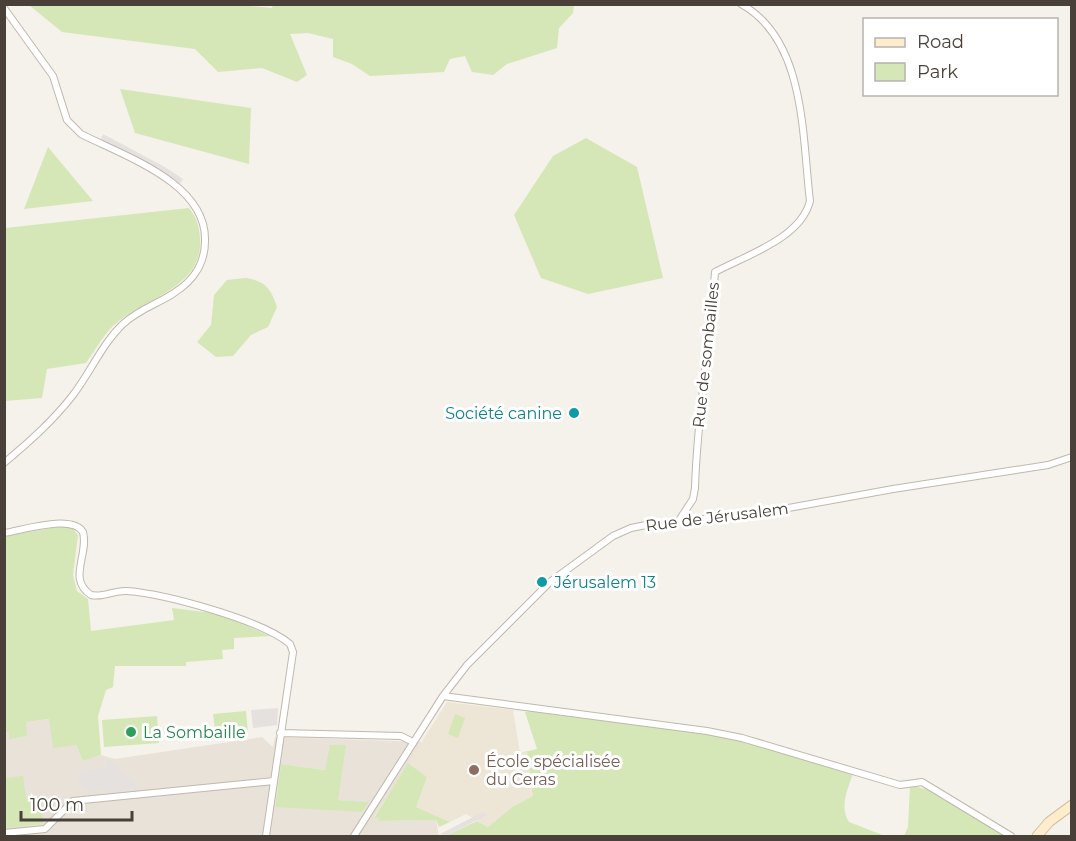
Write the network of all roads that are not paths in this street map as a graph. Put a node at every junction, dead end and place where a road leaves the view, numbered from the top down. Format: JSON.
{"nodes":[{"id":1,"x":741,"y":4,"type":"edge"},
{"id":2,"x":4,"y":8,"type":"edge"},
{"id":3,"x":1071,"y":457,"type":"edge"},
{"id":4,"x":4,"y":463,"type":"edge"},
{"id":5,"x":678,"y":522,"type":"junction"},
{"id":6,"x":4,"y":533,"type":"edge"},
{"id":7,"x":443,"y":696,"type":"junction"},
{"id":8,"x":280,"y":733,"type":"junction"},
{"id":9,"x":413,"y":742,"type":"junction"},
{"id":10,"x":274,"y":781,"type":"junction"},
{"id":11,"x":1071,"y":806,"type":"edge"},
{"id":12,"x":45,"y":829,"type":"junction"},
{"id":13,"x":4,"y":833,"type":"edge"},
{"id":14,"x":46,"y":837,"type":"edge"},
{"id":15,"x":266,"y":837,"type":"edge"},
{"id":16,"x":354,"y":837,"type":"edge"},
{"id":17,"x":1011,"y":837,"type":"edge"},
{"id":18,"x":1036,"y":837,"type":"edge"}],
"edges":[{"from":1,"to":5,"type":"street","name":"Rue de sombailles"},
{"from":2,"to":4,"type":"street"},
{"from":3,"to":5,"type":"street","name":"Rue de Jérusalem"},
{"from":5,"to":7,"type":"street","name":"Rue de Jérusalem"},
{"from":6,"to":8,"type":"street"},
{"from":7,"to":9,"type":"street","name":"Rue de Jérusalem"},
{"from":7,"to":17,"type":"street"},
{"from":8,"to":9,"type":"street"},
{"from":8,"to":10,"type":"street"},
{"from":9,"to":16,"type":"street","name":"Rue de Jérusalem"},
{"from":10,"to":12,"type":"street"},
{"from":10,"to":15,"type":"street"},
{"from":11,"to":18,"type":"main road"},
{"from":12,"to":13,"type":"street"},
{"from":12,"to":14,"type":"street"}]}
